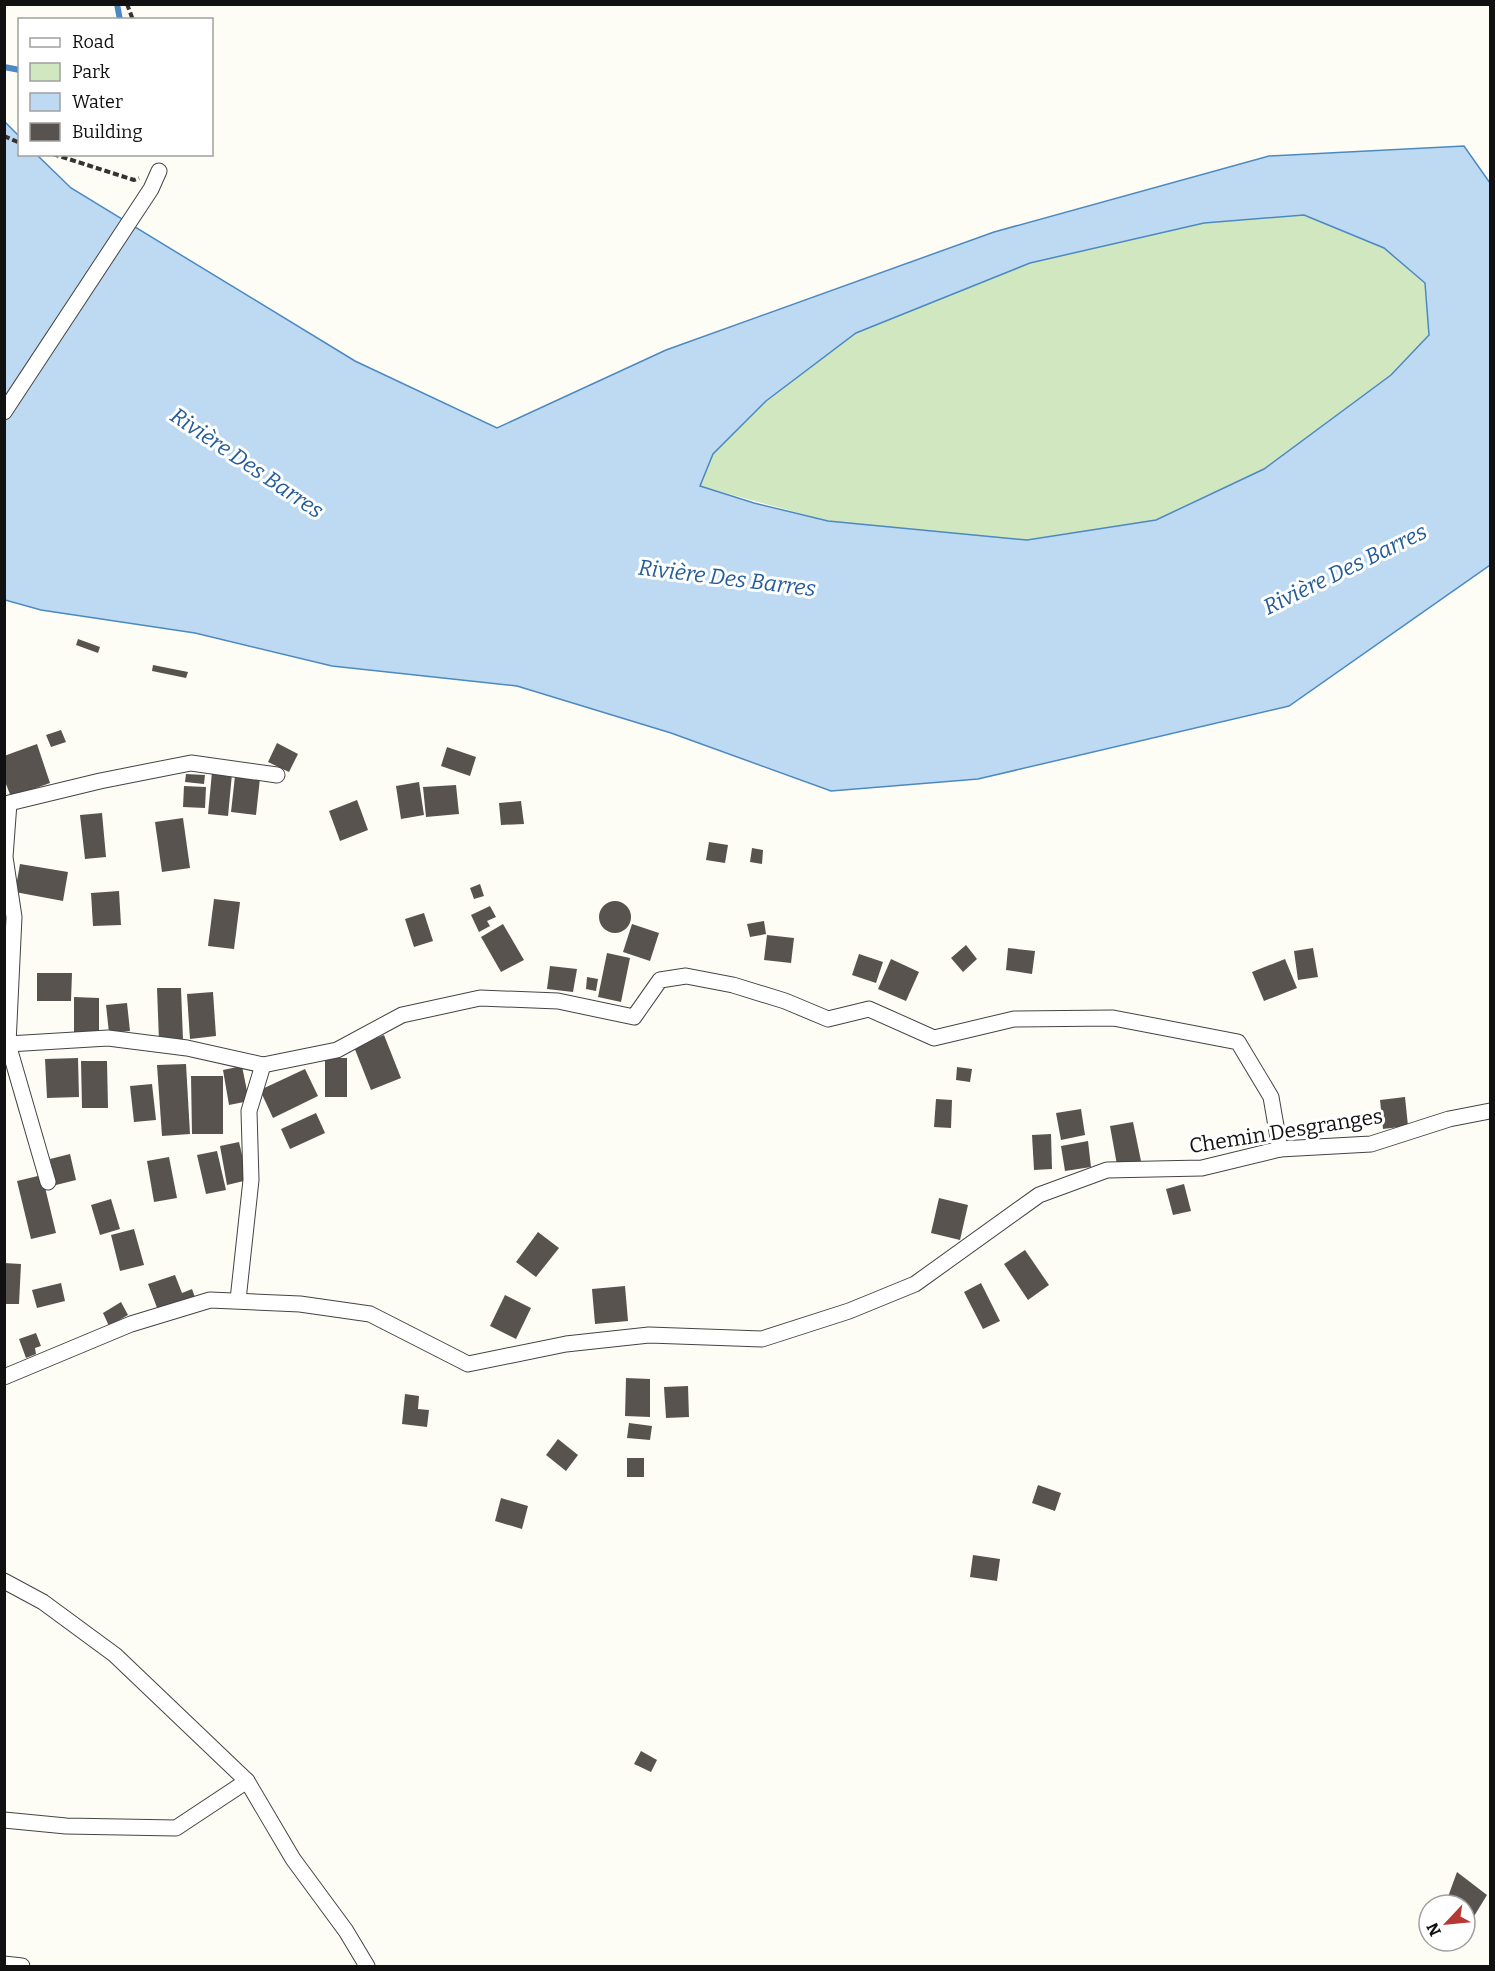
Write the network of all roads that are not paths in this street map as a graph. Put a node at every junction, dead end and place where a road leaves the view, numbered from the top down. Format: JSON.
{"nodes":[{"id":1,"x":159,"y":171,"type":"road end"},
{"id":2,"x":4,"y":412,"type":"edge"},
{"id":3,"x":277,"y":775,"type":"dead end"},
{"id":4,"x":7,"y":802,"type":"edge"},
{"id":5,"x":8,"y":968,"type":"edge"},
{"id":6,"x":6,"y":1047,"type":"edge"},
{"id":7,"x":263,"y":1065,"type":"junction"},
{"id":8,"x":1491,"y":1111,"type":"edge"},
{"id":9,"x":1280,"y":1149,"type":"junction"},
{"id":10,"x":48,"y":1182,"type":"dead end"},
{"id":11,"x":238,"y":1300,"type":"junction"},
{"id":12,"x":4,"y":1377,"type":"edge"},
{"id":13,"x":4,"y":1581,"type":"edge"},
{"id":14,"x":247,"y":1781,"type":"junction"},
{"id":15,"x":4,"y":1820,"type":"edge"},
{"id":16,"x":4,"y":1964,"type":"edge"},
{"id":17,"x":22,"y":1966,"type":"edge"},
{"id":18,"x":367,"y":1966,"type":"edge"}],
"edges":[{"from":1,"to":2,"type":"street"},
{"from":3,"to":4,"type":"street"},
{"from":4,"to":5,"type":"street"},
{"from":5,"to":6,"type":"street"},
{"from":6,"to":7,"type":"street"},
{"from":6,"to":10,"type":"street"},
{"from":7,"to":9,"type":"street"},
{"from":7,"to":11,"type":"street"},
{"from":8,"to":9,"type":"street","name":"Chemin Desgranges"},
{"from":9,"to":11,"type":"street","name":"Chemin Desgranges"},
{"from":11,"to":12,"type":"street","name":"Chemin Desgranges"},
{"from":13,"to":14,"type":"street"},
{"from":14,"to":15,"type":"street"},
{"from":14,"to":18,"type":"street"},
{"from":16,"to":17,"type":"street"}]}
